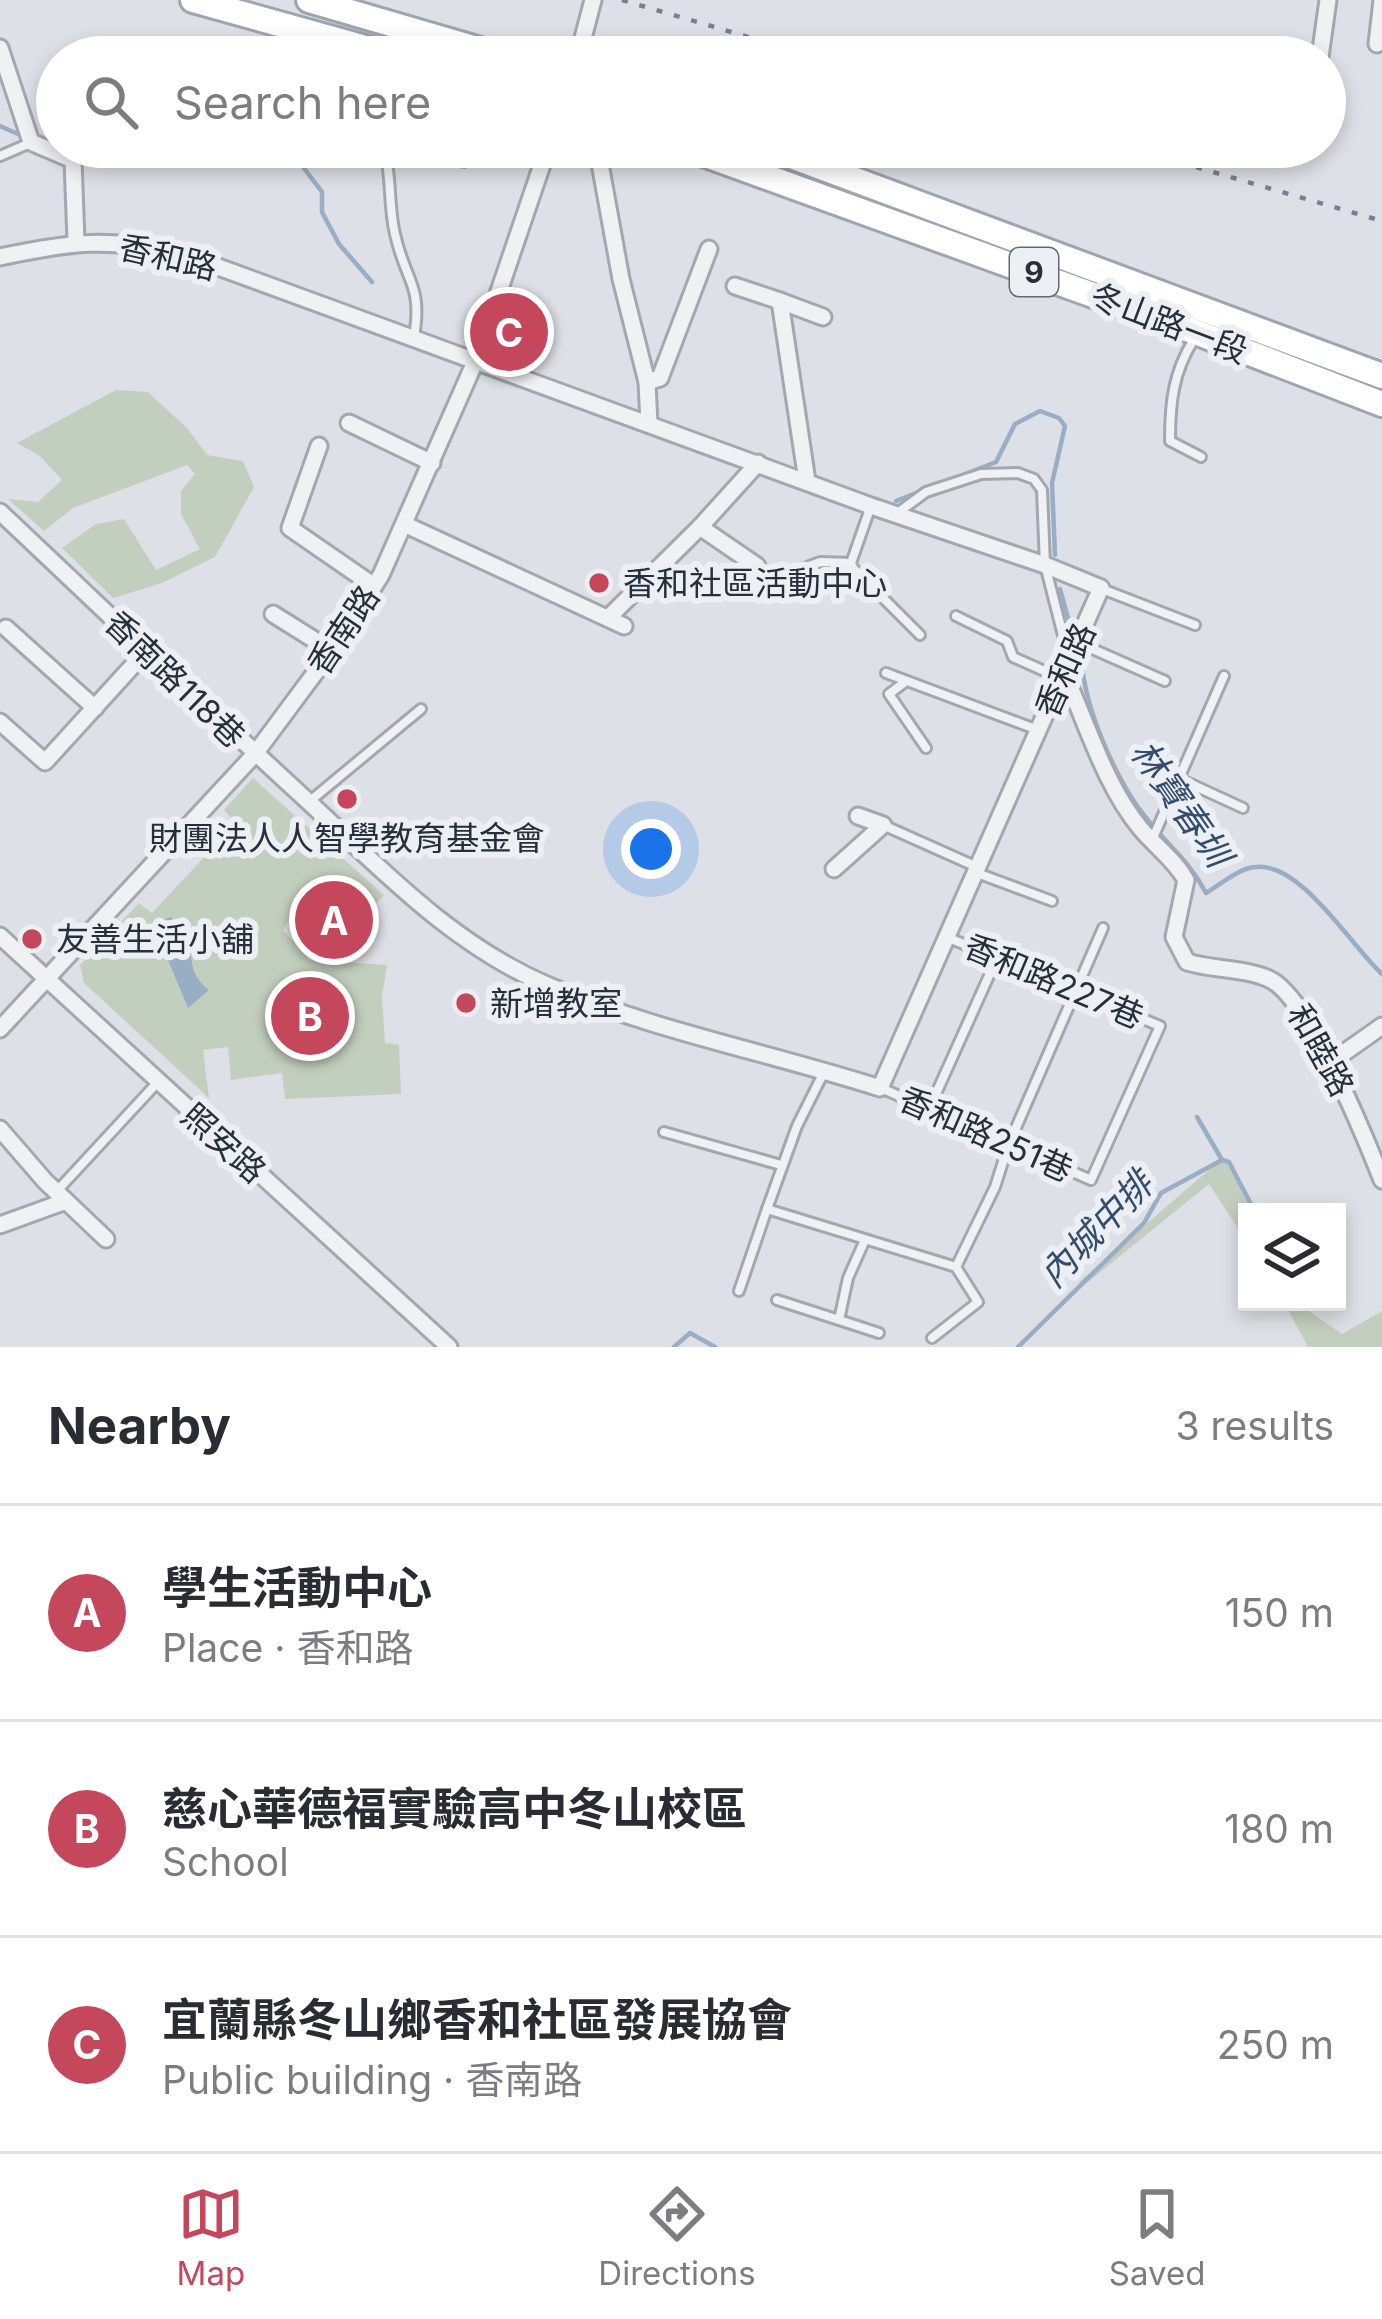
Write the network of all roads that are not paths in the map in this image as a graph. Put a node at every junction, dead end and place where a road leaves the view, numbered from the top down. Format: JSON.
{"nodes":[{"id":1,"x":193,"y":0,"type":"edge"},
{"id":2,"x":308,"y":0,"type":"edge"},
{"id":3,"x":593,"y":0,"type":"edge"},
{"id":4,"x":1328,"y":0,"type":"edge"},
{"id":5,"x":1382,"y":0,"type":"edge"},
{"id":6,"x":319,"y":36,"type":"edge"},
{"id":7,"x":432,"y":36,"type":"edge"},
{"id":8,"x":584,"y":36,"type":"edge"},
{"id":9,"x":1323,"y":36,"type":"edge"},
{"id":10,"x":1377,"y":44,"type":"dead end"},
{"id":11,"x":0,"y":48,"type":"edge"},
{"id":12,"x":32,"y":142,"type":"junction"},
{"id":13,"x":36,"y":144,"type":"edge"},
{"id":14,"x":0,"y":156,"type":"edge"},
{"id":15,"x":74,"y":168,"type":"edge"},
{"id":16,"x":390,"y":168,"type":"edge"},
{"id":17,"x":541,"y":168,"type":"edge"},
{"id":18,"x":601,"y":168,"type":"edge"},
{"id":19,"x":745,"y":168,"type":"edge"},
{"id":20,"x":819,"y":168,"type":"edge"},
{"id":21,"x":76,"y":241,"type":"junction"},
{"id":22,"x":709,"y":249,"type":"dead end"},
{"id":23,"x":0,"y":257,"type":"edge"},
{"id":24,"x":735,"y":286,"type":"dead end"},
{"id":25,"x":780,"y":301,"type":"junction"},
{"id":26,"x":823,"y":317,"type":"dead end"},
{"id":27,"x":1203,"y":322,"type":"junction"},
{"id":28,"x":414,"y":337,"type":"junction"},
{"id":29,"x":475,"y":362,"type":"junction"},
{"id":30,"x":1382,"y":376,"type":"edge"},
{"id":31,"x":646,"y":382,"type":"junction"},
{"id":32,"x":1382,"y":404,"type":"edge"},
{"id":33,"x":350,"y":423,"type":"dead end"},
{"id":34,"x":649,"y":424,"type":"junction"},
{"id":35,"x":319,"y":446,"type":"dead end"},
{"id":36,"x":1201,"y":457,"type":"dead end"},
{"id":37,"x":432,"y":463,"type":"junction"},
{"id":38,"x":758,"y":464,"type":"junction"},
{"id":39,"x":807,"y":481,"type":"junction"},
{"id":40,"x":871,"y":506,"type":"junction"},
{"id":41,"x":0,"y":512,"type":"edge"},
{"id":42,"x":896,"y":514,"type":"junction"},
{"id":43,"x":406,"y":524,"type":"junction"},
{"id":44,"x":700,"y":527,"type":"junction"},
{"id":45,"x":851,"y":562,"type":"junction"},
{"id":46,"x":758,"y":566,"type":"dead end"},
{"id":47,"x":1048,"y":566,"type":"junction"},
{"id":48,"x":778,"y":578,"type":"dead end"},
{"id":49,"x":374,"y":586,"type":"junction"},
{"id":50,"x":1101,"y":588,"type":"junction"},
{"id":51,"x":274,"y":614,"type":"dead end"},
{"id":52,"x":956,"y":616,"type":"dead end"},
{"id":53,"x":608,"y":618,"type":"junction"},
{"id":54,"x":1196,"y":625,"type":"dead end"},
{"id":55,"x":625,"y":626,"type":"dead end"},
{"id":56,"x":6,"y":628,"type":"dead end"},
{"id":57,"x":920,"y":635,"type":"dead end"},
{"id":58,"x":1078,"y":642,"type":"junction"},
{"id":59,"x":147,"y":650,"type":"junction"},
{"id":60,"x":332,"y":651,"type":"junction"},
{"id":61,"x":1065,"y":672,"type":"junction"},
{"id":62,"x":886,"y":674,"type":"dead end"},
{"id":63,"x":1224,"y":676,"type":"dead end"},
{"id":64,"x":906,"y":681,"type":"junction"},
{"id":65,"x":1165,"y":681,"type":"dead end"},
{"id":66,"x":95,"y":708,"type":"junction"},
{"id":67,"x":421,"y":709,"type":"dead end"},
{"id":68,"x":0,"y":723,"type":"edge"},
{"id":69,"x":1039,"y":730,"type":"junction"},
{"id":70,"x":926,"y":748,"type":"dead end"},
{"id":71,"x":254,"y":755,"type":"junction"},
{"id":72,"x":1180,"y":779,"type":"junction"},
{"id":73,"x":309,"y":802,"type":"junction"},
{"id":74,"x":1243,"y":808,"type":"dead end"},
{"id":75,"x":858,"y":815,"type":"dead end"},
{"id":76,"x":884,"y":825,"type":"junction"},
{"id":77,"x":1156,"y":834,"type":"junction"},
{"id":78,"x":834,"y":868,"type":"dead end"},
{"id":79,"x":977,"y":870,"type":"junction"},
{"id":80,"x":1052,"y":901,"type":"dead end"},
{"id":81,"x":1103,"y":928,"type":"dead end"},
{"id":82,"x":0,"y":936,"type":"edge"},
{"id":83,"x":947,"y":937,"type":"junction"},
{"id":84,"x":997,"y":958,"type":"junction"},
{"id":85,"x":46,"y":980,"type":"junction"},
{"id":86,"x":1079,"y":989,"type":"junction"},
{"id":87,"x":1382,"y":1026,"type":"edge"},
{"id":88,"x":0,"y":1029,"type":"edge"},
{"id":89,"x":1328,"y":1064,"type":"junction"},
{"id":90,"x":825,"y":1070,"type":"junction"},
{"id":91,"x":157,"y":1082,"type":"junction"},
{"id":92,"x":880,"y":1088,"type":"junction"},
{"id":93,"x":930,"y":1107,"type":"junction"},
{"id":94,"x":0,"y":1129,"type":"edge"},
{"id":95,"x":664,"y":1132,"type":"dead end"},
{"id":96,"x":1008,"y":1146,"type":"junction"},
{"id":97,"x":781,"y":1165,"type":"junction"},
{"id":98,"x":1091,"y":1180,"type":"joint"},
{"id":99,"x":1382,"y":1180,"type":"edge"},
{"id":100,"x":61,"y":1196,"type":"junction"},
{"id":101,"x":767,"y":1209,"type":"junction"},
{"id":102,"x":0,"y":1226,"type":"edge"},
{"id":103,"x":106,"y":1238,"type":"dead end"},
{"id":104,"x":864,"y":1242,"type":"junction"},
{"id":105,"x":956,"y":1267,"type":"junction"},
{"id":106,"x":739,"y":1291,"type":"dead end"},
{"id":107,"x":777,"y":1300,"type":"dead end"},
{"id":108,"x":838,"y":1320,"type":"junction"},
{"id":109,"x":879,"y":1333,"type":"dead end"},
{"id":110,"x":932,"y":1339,"type":"dead end"},
{"id":111,"x":449,"y":1347,"type":"edge"}],
"edges":[{"from":1,"to":6,"type":"main road"},
{"from":2,"to":7,"type":"main road"},
{"from":3,"to":8,"type":"street"},
{"from":4,"to":9,"type":"street"},
{"from":5,"to":10,"type":"street"},
{"from":11,"to":12,"type":"street"},
{"from":12,"to":13,"type":"street"},
{"from":12,"to":14,"type":"lane"},
{"from":15,"to":21,"type":"street"},
{"from":16,"to":28,"type":"lane"},
{"from":17,"to":29,"type":"street","name":"香南路"},
{"from":18,"to":31,"type":"street"},
{"from":19,"to":27,"type":"main road","name":"冬山路一段","number":"9"},
{"from":20,"to":27,"type":"main road","name":"冬山路一段","number":"9"},
{"from":21,"to":23,"type":"street","name":"香和路"},
{"from":21,"to":28,"type":"street","name":"香和路"},
{"from":22,"to":31,"type":"street"},
{"from":24,"to":25,"type":"street"},
{"from":25,"to":26,"type":"street"},
{"from":25,"to":39,"type":"street"},
{"from":27,"to":30,"type":"main road","name":"冬山路一段","number":"9"},
{"from":27,"to":32,"type":"main road","name":"冬山路一段","number":"9"},
{"from":27,"to":36,"type":"lane"},
{"from":28,"to":29,"type":"street","name":"香和路"},
{"from":29,"to":34,"type":"street","name":"香和路"},
{"from":29,"to":37,"type":"street","name":"香南路"},
{"from":31,"to":34,"type":"street"},
{"from":33,"to":37,"type":"street"},
{"from":34,"to":38,"type":"street","name":"香和路"},
{"from":35,"to":49,"type":"street"},
{"from":37,"to":43,"type":"street","name":"香南路"},
{"from":38,"to":39,"type":"street","name":"香和路"},
{"from":38,"to":44,"type":"street"},
{"from":39,"to":40,"type":"street","name":"香和路"},
{"from":40,"to":42,"type":"street","name":"香和路"},
{"from":40,"to":45,"type":"lane"},
{"from":41,"to":59,"type":"street","name":"香南路118巷"},
{"from":42,"to":47,"type":"street","name":"香和路"},
{"from":42,"to":47,"type":"lane"},
{"from":43,"to":49,"type":"street","name":"香南路"},
{"from":43,"to":53,"type":"street"},
{"from":44,"to":46,"type":"street"},
{"from":44,"to":53,"type":"street"},
{"from":45,"to":48,"type":"lane"},
{"from":45,"to":57,"type":"lane"},
{"from":47,"to":50,"type":"street","name":"香和路"},
{"from":47,"to":61,"type":"lane"},
{"from":49,"to":60,"type":"street","name":"香南路"},
{"from":50,"to":54,"type":"lane"},
{"from":50,"to":58,"type":"street","name":"香和路"},
{"from":51,"to":60,"type":"street"},
{"from":52,"to":61,"type":"lane"},
{"from":53,"to":55,"type":"street"},
{"from":56,"to":66,"type":"street"},
{"from":58,"to":61,"type":"street","name":"香和路"},
{"from":58,"to":65,"type":"lane"},
{"from":59,"to":66,"type":"street"},
{"from":59,"to":71,"type":"street","name":"香南路118巷"},
{"from":60,"to":71,"type":"street","name":"香南路"},
{"from":61,"to":69,"type":"street","name":"香和路"},
{"from":61,"to":77,"type":"street","name":"和睦路"},
{"from":62,"to":64,"type":"lane"},
{"from":63,"to":72,"type":"lane"},
{"from":64,"to":69,"type":"lane"},
{"from":64,"to":70,"type":"lane"},
{"from":66,"to":68,"type":"street"},
{"from":67,"to":73,"type":"lane"},
{"from":69,"to":79,"type":"street","name":"香和路"},
{"from":71,"to":73,"type":"street"},
{"from":71,"to":85,"type":"street","name":"香南路"},
{"from":72,"to":74,"type":"lane"},
{"from":72,"to":77,"type":"lane"},
{"from":73,"to":90,"type":"street"},
{"from":75,"to":76,"type":"street"},
{"from":76,"to":78,"type":"street"},
{"from":76,"to":79,"type":"lane"},
{"from":77,"to":89,"type":"street","name":"和睦路"},
{"from":79,"to":80,"type":"lane"},
{"from":79,"to":83,"type":"street","name":"香和路"},
{"from":81,"to":86,"type":"lane"},
{"from":82,"to":85,"type":"street","name":"照安路"},
{"from":83,"to":84,"type":"lane","name":"香和路227巷"},
{"from":83,"to":92,"type":"street","name":"香和路"},
{"from":84,"to":86,"type":"lane","name":"香和路227巷"},
{"from":84,"to":93,"type":"lane"},
{"from":85,"to":88,"type":"street","name":"香南路"},
{"from":85,"to":91,"type":"street","name":"照安路"},
{"from":86,"to":96,"type":"lane"},
{"from":86,"to":98,"type":"lane","name":"香和路227巷"},
{"from":87,"to":89,"type":"street"},
{"from":89,"to":99,"type":"street","name":"和睦路"},
{"from":90,"to":92,"type":"street"},
{"from":90,"to":97,"type":"lane"},
{"from":91,"to":100,"type":"lane"},
{"from":91,"to":111,"type":"street","name":"照安路"},
{"from":92,"to":93,"type":"lane","name":"香和路251巷"},
{"from":93,"to":96,"type":"lane","name":"香和路251巷"},
{"from":94,"to":100,"type":"street"},
{"from":95,"to":97,"type":"lane"},
{"from":96,"to":98,"type":"lane","name":"香和路251巷"},
{"from":96,"to":105,"type":"lane"},
{"from":97,"to":101,"type":"lane"},
{"from":100,"to":102,"type":"street"},
{"from":100,"to":103,"type":"street"},
{"from":101,"to":104,"type":"lane"},
{"from":101,"to":106,"type":"lane"},
{"from":104,"to":105,"type":"lane"},
{"from":104,"to":108,"type":"lane"},
{"from":105,"to":110,"type":"lane"},
{"from":107,"to":108,"type":"lane"},
{"from":108,"to":109,"type":"lane"}]}
